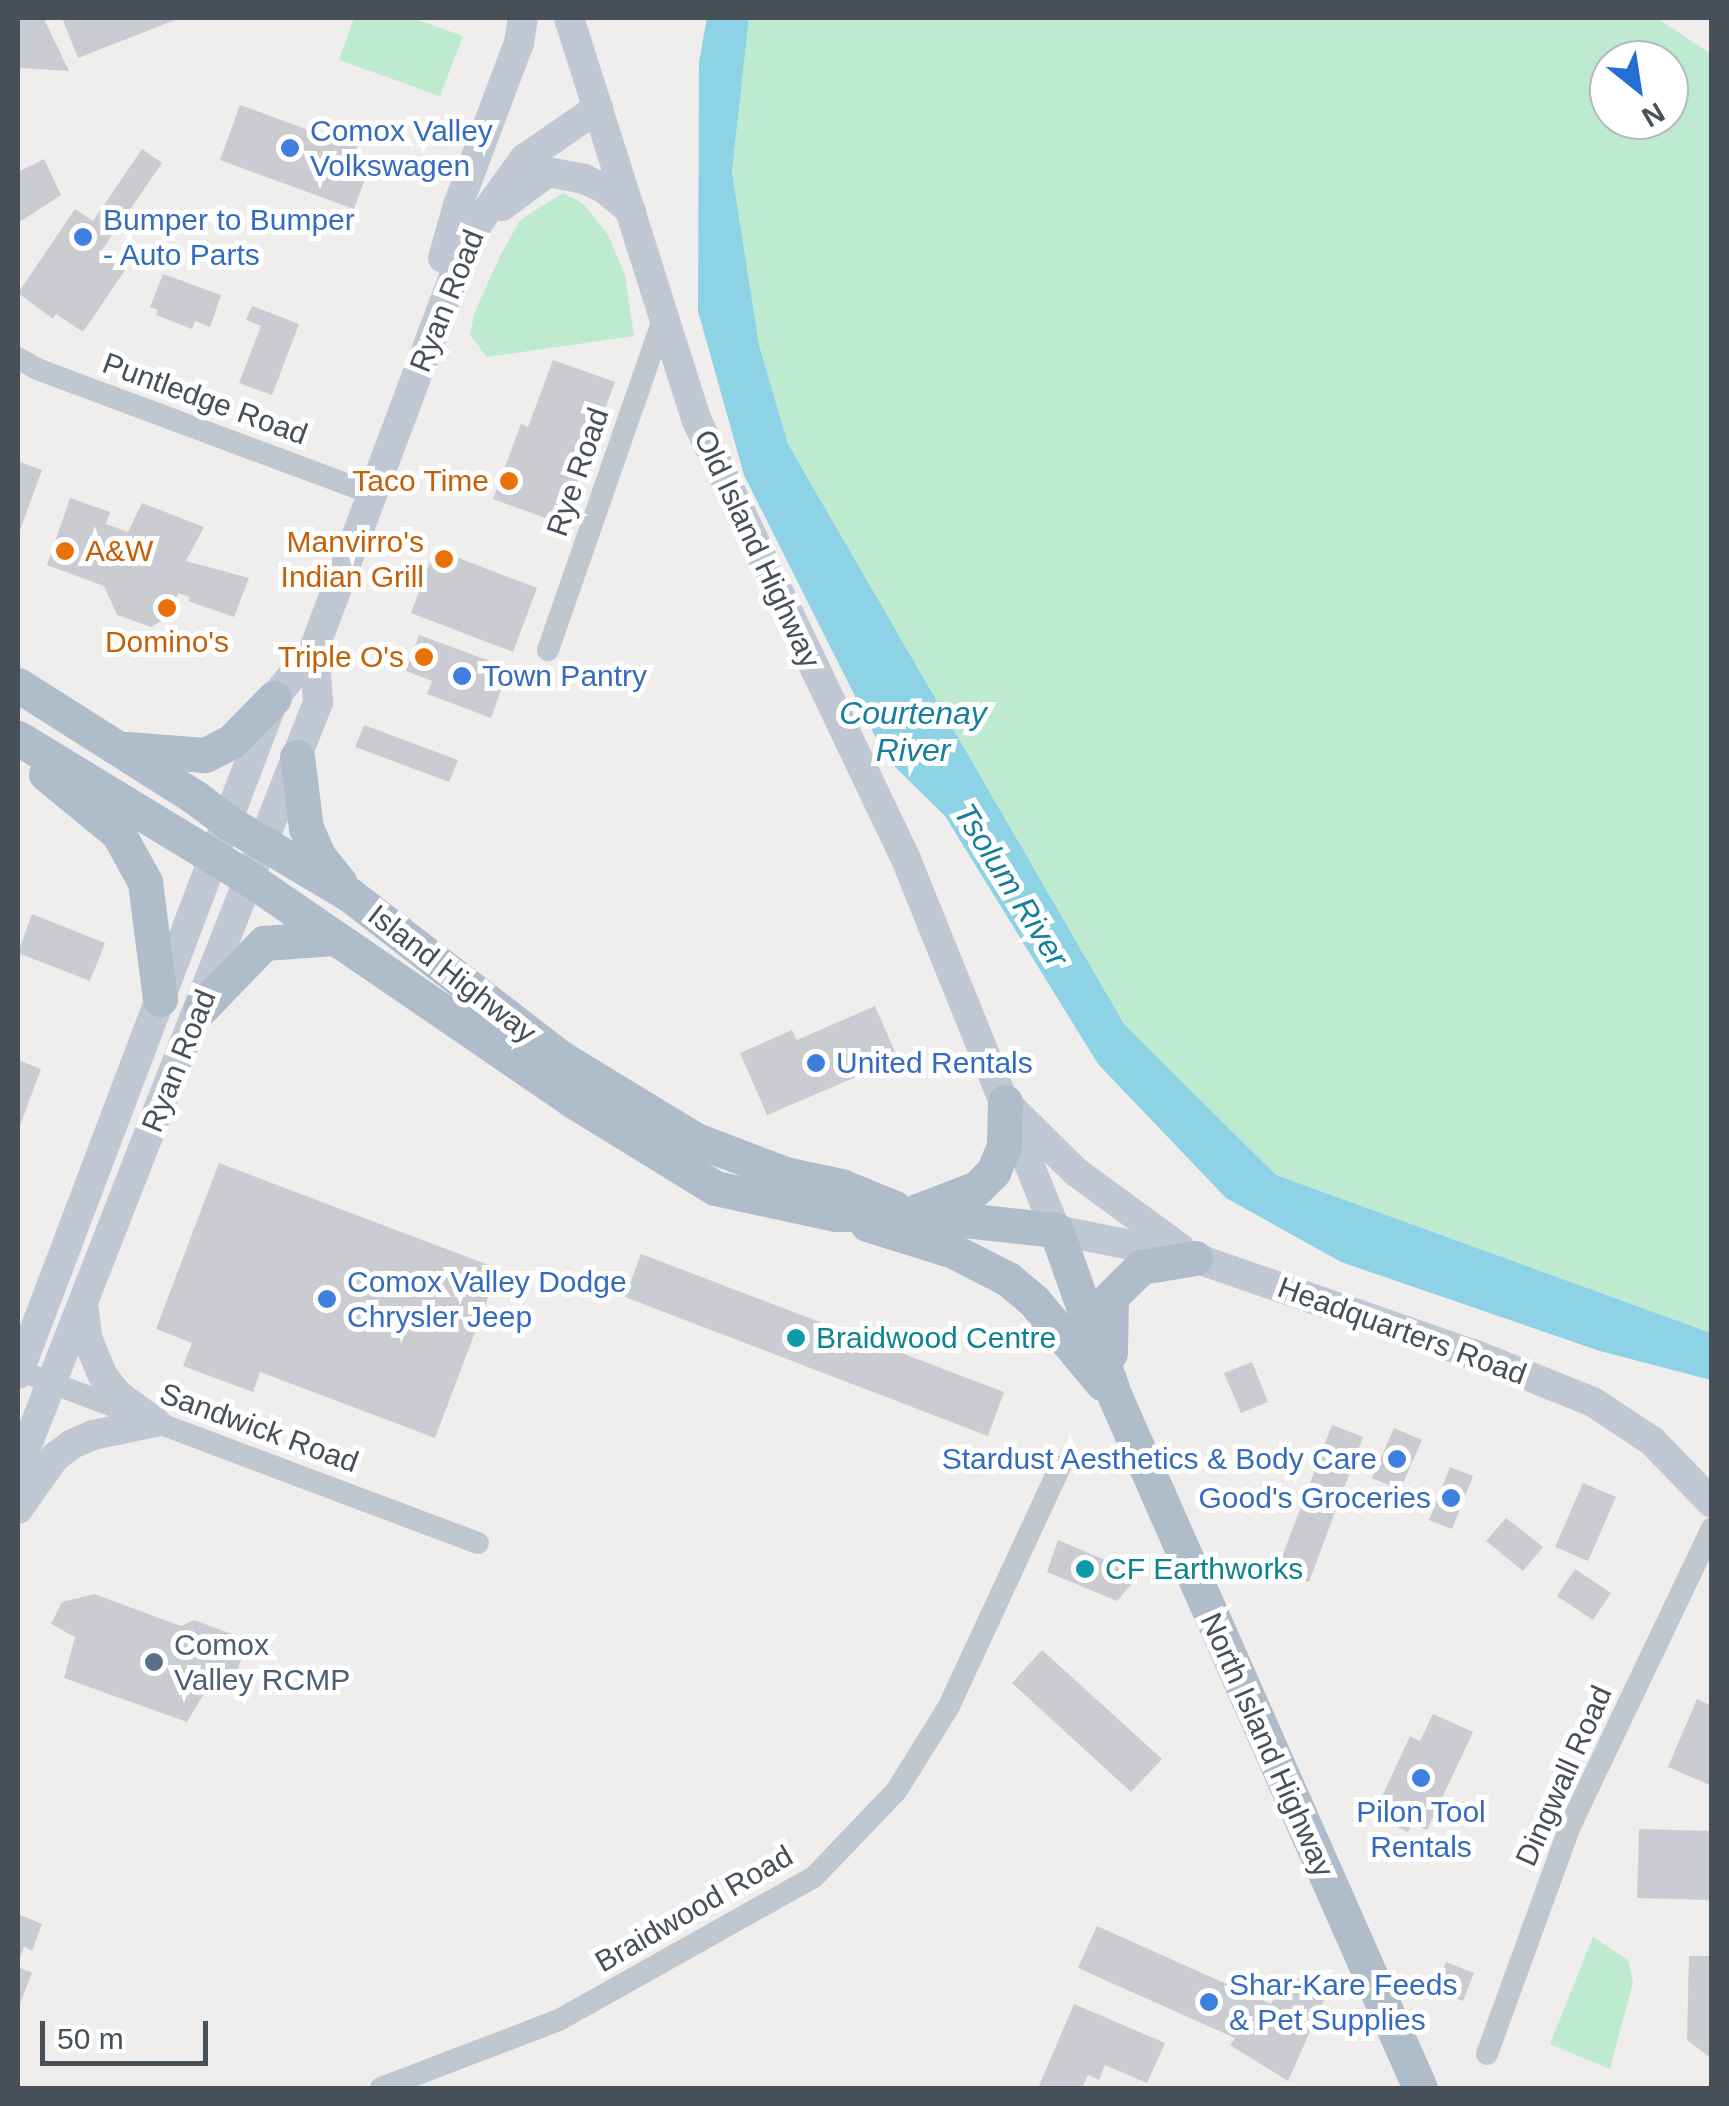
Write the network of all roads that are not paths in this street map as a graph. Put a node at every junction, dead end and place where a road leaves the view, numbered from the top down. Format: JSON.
{"nodes":[{"id":1,"x":522,"y":18,"type":"edge"},
{"id":2,"x":568,"y":18,"type":"edge"},
{"id":3,"x":598,"y":108,"type":"junction"},
{"id":4,"x":632,"y":211,"type":"junction"},
{"id":5,"x":469,"y":236,"type":"junction"},
{"id":6,"x":665,"y":314,"type":"junction"},
{"id":7,"x":18,"y":358,"type":"edge"},
{"id":8,"x":395,"y":434,"type":"junction"},
{"id":9,"x":372,"y":494,"type":"junction"},
{"id":10,"x":314,"y":650,"type":"junction"},
{"id":11,"x":548,"y":650,"type":"dead end"},
{"id":12,"x":18,"y":685,"type":"edge"},
{"id":13,"x":274,"y":698,"type":"junction"},
{"id":14,"x":18,"y":741,"type":"edge"},
{"id":15,"x":113,"y":748,"type":"junction"},
{"id":16,"x":297,"y":758,"type":"junction"},
{"id":17,"x":226,"y":821,"type":"junction"},
{"id":18,"x":264,"y":843,"type":"junction"},
{"id":19,"x":212,"y":857,"type":"junction"},
{"id":20,"x":248,"y":878,"type":"junction"},
{"id":21,"x":350,"y":895,"type":"junction"},
{"id":22,"x":334,"y":938,"type":"junction"},
{"id":23,"x":160,"y":999,"type":"junction"},
{"id":24,"x":202,"y":1008,"type":"junction"},
{"id":25,"x":1004,"y":1102,"type":"junction"},
{"id":26,"x":834,"y":1214,"type":"junction"},
{"id":27,"x":910,"y":1214,"type":"junction"},
{"id":28,"x":1056,"y":1230,"type":"junction"},
{"id":29,"x":1195,"y":1258,"type":"junction"},
{"id":30,"x":82,"y":1300,"type":"junction"},
{"id":31,"x":18,"y":1372,"type":"edge"},
{"id":32,"x":49,"y":1382,"type":"junction"},
{"id":33,"x":1116,"y":1399,"type":"junction"},
{"id":34,"x":155,"y":1422,"type":"junction"},
{"id":35,"x":1060,"y":1467,"type":"dead end"},
{"id":36,"x":18,"y":1468,"type":"edge"},
{"id":37,"x":1712,"y":1503,"type":"edge"},
{"id":38,"x":18,"y":1509,"type":"edge"},
{"id":39,"x":1712,"y":1528,"type":"edge"},
{"id":40,"x":478,"y":1543,"type":"dead end"},
{"id":41,"x":1487,"y":2054,"type":"dead end"},
{"id":42,"x":381,"y":2088,"type":"edge"},
{"id":43,"x":1420,"y":2088,"type":"edge"}],
"edges":[{"from":1,"to":8,"type":"main road"},
{"from":2,"to":3,"type":"main road","name":"Old Island Highway"},
{"from":3,"to":4,"type":"main road","name":"Old Island Highway"},
{"from":3,"to":5,"type":"main road","name":"Ryan Road"},
{"from":4,"to":5,"type":"main road"},
{"from":4,"to":6,"type":"main road","name":"Old Island Highway"},
{"from":5,"to":8,"type":"main road","name":"Ryan Road"},
{"from":6,"to":11,"type":"street","name":"Rye Road"},
{"from":6,"to":25,"type":"main road","name":"Old Island Highway"},
{"from":7,"to":9,"type":"street","name":"Puntledge Road"},
{"from":8,"to":9,"type":"main road","name":"Ryan Road"},
{"from":9,"to":10,"type":"main road","name":"Ryan Road"},
{"from":10,"to":13,"type":"main road","name":"Ryan Road"},
{"from":10,"to":16,"type":"main road","name":"Ryan Road"},
{"from":12,"to":15,"type":"main road","name":"Island Highway"},
{"from":13,"to":15,"type":"main road"},
{"from":13,"to":17,"type":"main road","name":"Ryan Road"},
{"from":14,"to":19,"type":"main road","name":"Island Highway"},
{"from":14,"to":23,"type":"main road"},
{"from":15,"to":17,"type":"main road","name":"Island Highway"},
{"from":16,"to":18,"type":"main road","name":"Ryan Road"},
{"from":16,"to":21,"type":"main road"},
{"from":17,"to":18,"type":"main road","name":"Island Highway"},
{"from":17,"to":19,"type":"main road","name":"Ryan Road"},
{"from":18,"to":20,"type":"main road","name":"Ryan Road"},
{"from":18,"to":21,"type":"main road","name":"Island Highway"},
{"from":19,"to":20,"type":"main road","name":"Island Highway"},
{"from":19,"to":23,"type":"main road","name":"Ryan Road"},
{"from":20,"to":22,"type":"main road","name":"Island Highway"},
{"from":20,"to":24,"type":"main road","name":"Ryan Road"},
{"from":21,"to":27,"type":"main road","name":"Island Highway"},
{"from":22,"to":24,"type":"main road"},
{"from":22,"to":26,"type":"main road","name":"Island Highway"},
{"from":23,"to":31,"type":"main road","name":"Ryan Road"},
{"from":24,"to":30,"type":"main road","name":"Ryan Road"},
{"from":25,"to":27,"type":"main road"},
{"from":25,"to":28,"type":"main road","name":"Old Island Highway"},
{"from":25,"to":29,"type":"main road"},
{"from":26,"to":27,"type":"main road","name":"Island Highway"},
{"from":26,"to":33,"type":"main road"},
{"from":27,"to":28,"type":"main road","name":"Island Highway"},
{"from":28,"to":29,"type":"main road","name":"Headquarters Road"},
{"from":28,"to":33,"type":"main road","name":"North Island Highway"},
{"from":29,"to":33,"type":"main road"},
{"from":29,"to":37,"type":"main road","name":"Headquarters Road"},
{"from":30,"to":32,"type":"main road","name":"Ryan Road"},
{"from":30,"to":34,"type":"main road"},
{"from":31,"to":32,"type":"street","name":"Sandwick Road"},
{"from":32,"to":34,"type":"street","name":"Sandwick Road"},
{"from":32,"to":36,"type":"main road","name":"Ryan Road"},
{"from":33,"to":43,"type":"main road","name":"North Island Highway"},
{"from":34,"to":38,"type":"main road"},
{"from":34,"to":40,"type":"street","name":"Sandwick Road"},
{"from":35,"to":42,"type":"street","name":"Braidwood Road"},
{"from":39,"to":41,"type":"street","name":"Dingwall Road"}]}
